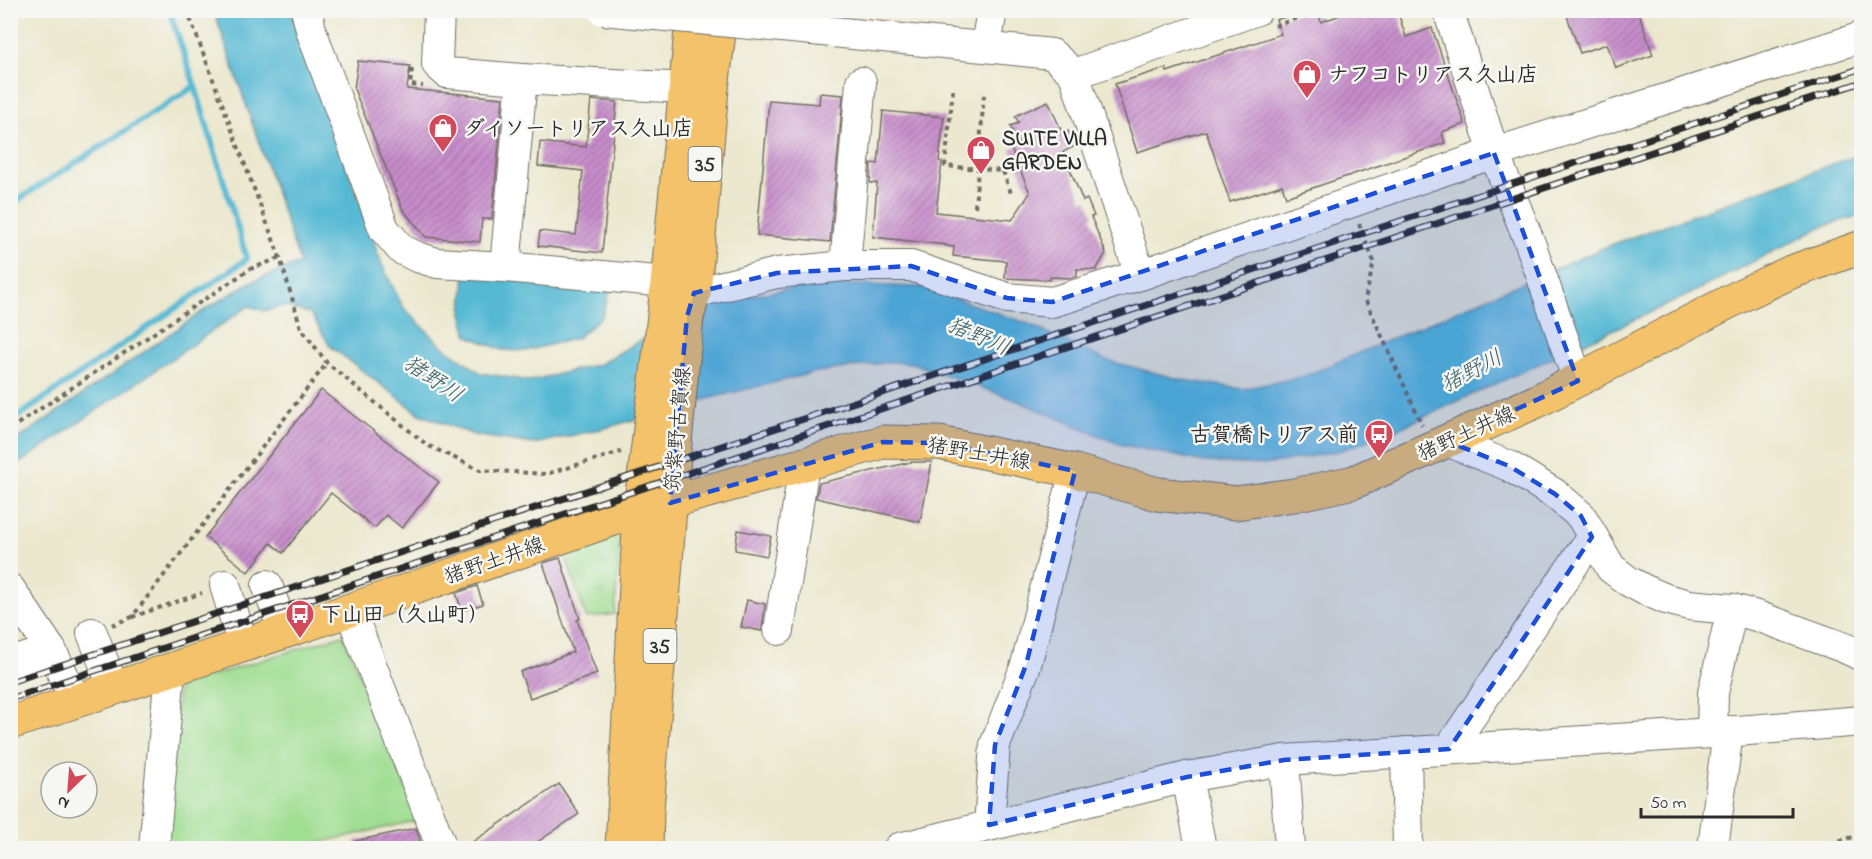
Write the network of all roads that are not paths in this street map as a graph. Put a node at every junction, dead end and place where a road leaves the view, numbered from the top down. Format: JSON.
{"nodes":[{"id":1,"x":306,"y":10,"type":"edge"},
{"id":2,"x":439,"y":10,"type":"edge"},
{"id":3,"x":603,"y":10,"type":"edge"},
{"id":4,"x":693,"y":10,"type":"edge"},
{"id":5,"x":722,"y":10,"type":"edge"},
{"id":6,"x":992,"y":10,"type":"edge"},
{"id":7,"x":1448,"y":10,"type":"edge"},
{"id":8,"x":1225,"y":16,"type":"edge"},
{"id":9,"x":1261,"y":20,"type":"edge"},
{"id":10,"x":1862,"y":37,"type":"edge"},
{"id":11,"x":986,"y":46,"type":"junction"},
{"id":12,"x":1074,"y":74,"type":"junction"},
{"id":13,"x":522,"y":79,"type":"junction"},
{"id":14,"x":861,"y":82,"type":"dead end"},
{"id":15,"x":686,"y":88,"type":"junction"},
{"id":16,"x":1494,"y":153,"type":"junction"},
{"id":17,"x":1862,"y":247,"type":"edge"},
{"id":18,"x":845,"y":266,"type":"junction"},
{"id":19,"x":505,"y":267,"type":"junction"},
{"id":20,"x":1140,"y":275,"type":"junction"},
{"id":21,"x":678,"y":302,"type":"junction"},
{"id":22,"x":1573,"y":369,"type":"junction"},
{"id":23,"x":1439,"y":445,"type":"junction"},
{"id":24,"x":804,"y":464,"type":"junction"},
{"id":25,"x":1075,"y":471,"type":"junction"},
{"id":26,"x":655,"y":506,"type":"junction"},
{"id":27,"x":1592,"y":537,"type":"junction"},
{"id":28,"x":225,"y":585,"type":"road end"},
{"id":29,"x":267,"y":585,"type":"dead end"},
{"id":30,"x":10,"y":589,"type":"edge"},
{"id":31,"x":1732,"y":609,"type":"junction"},
{"id":32,"x":350,"y":610,"type":"junction"},
{"id":33,"x":779,"y":630,"type":"dead end"},
{"id":34,"x":284,"y":632,"type":"junction"},
{"id":35,"x":92,"y":633,"type":"road end"},
{"id":36,"x":243,"y":646,"type":"junction"},
{"id":37,"x":51,"y":650,"type":"junction"},
{"id":38,"x":1862,"y":656,"type":"edge"},
{"id":39,"x":10,"y":663,"type":"edge"},
{"id":40,"x":170,"y":671,"type":"junction"},
{"id":41,"x":114,"y":689,"type":"junction"},
{"id":42,"x":76,"y":701,"type":"junction"},
{"id":43,"x":1862,"y":721,"type":"edge"},
{"id":44,"x":10,"y":723,"type":"edge"},
{"id":45,"x":1720,"y":732,"type":"junction"},
{"id":46,"x":1449,"y":749,"type":"junction"},
{"id":47,"x":1406,"y":752,"type":"junction"},
{"id":48,"x":1284,"y":760,"type":"junction"},
{"id":49,"x":1187,"y":777,"type":"junction"},
{"id":50,"x":989,"y":825,"type":"junction"},
{"id":51,"x":945,"y":843,"type":"edge"},
{"id":52,"x":154,"y":849,"type":"edge"},
{"id":53,"x":442,"y":849,"type":"edge"},
{"id":54,"x":622,"y":849,"type":"edge"},
{"id":55,"x":646,"y":849,"type":"edge"},
{"id":56,"x":899,"y":849,"type":"edge"},
{"id":57,"x":1201,"y":849,"type":"edge"},
{"id":58,"x":1290,"y":849,"type":"edge"},
{"id":59,"x":1408,"y":849,"type":"edge"},
{"id":60,"x":1713,"y":849,"type":"edge"}],
"edges":[{"from":1,"to":19,"type":"street"},
{"from":2,"to":13,"type":"street"},
{"from":3,"to":11,"type":"street","bridge":true},
{"from":4,"to":15,"type":"main road","name":"筑紫野古賀線","number":"35"},
{"from":5,"to":21,"type":"main road","name":"筑紫野古賀線","number":"35"},
{"from":6,"to":11,"type":"street"},
{"from":7,"to":16,"type":"street"},
{"from":8,"to":9,"type":"street"},
{"from":8,"to":12,"type":"street"},
{"from":10,"to":16,"type":"street"},
{"from":11,"to":12,"type":"street"},
{"from":12,"to":20,"type":"street"},
{"from":13,"to":15,"type":"street"},
{"from":13,"to":19,"type":"street"},
{"from":14,"to":18,"type":"street"},
{"from":15,"to":21,"type":"main road","name":"筑紫野古賀線","number":"35"},
{"from":16,"to":20,"type":"street"},
{"from":16,"to":22,"type":"street"},
{"from":17,"to":22,"type":"main road","name":"猪野土井線"},
{"from":18,"to":20,"type":"street"},
{"from":18,"to":21,"type":"street"},
{"from":19,"to":21,"type":"street"},
{"from":21,"to":26,"type":"main road","name":"筑紫野古賀線","number":"35"},
{"from":22,"to":23,"type":"main road","name":"猪野土井線"},
{"from":23,"to":25,"type":"main road","name":"猪野土井線"},
{"from":23,"to":27,"type":"street"},
{"from":24,"to":25,"type":"main road","name":"猪野土井線"},
{"from":24,"to":26,"type":"main road","name":"猪野土井線"},
{"from":24,"to":33,"type":"street"},
{"from":25,"to":50,"type":"street"},
{"from":26,"to":32,"type":"main road","name":"猪野土井線"},
{"from":26,"to":54,"type":"main road","name":"筑紫野古賀線","number":"35"},
{"from":26,"to":55,"type":"main road","name":"筑紫野古賀線","number":"35"},
{"from":27,"to":31,"type":"street"},
{"from":27,"to":46,"type":"street"},
{"from":28,"to":36,"type":"street"},
{"from":29,"to":34,"type":"street"},
{"from":30,"to":37,"type":"street"},
{"from":31,"to":38,"type":"street"},
{"from":31,"to":45,"type":"street"},
{"from":32,"to":34,"type":"main road","name":"猪野土井線"},
{"from":32,"to":53,"type":"street"},
{"from":34,"to":36,"type":"main road","name":"猪野土井線"},
{"from":35,"to":41,"type":"street"},
{"from":36,"to":40,"type":"main road","name":"猪野土井線"},
{"from":37,"to":39,"type":"street"},
{"from":37,"to":42,"type":"street"},
{"from":40,"to":41,"type":"main road","name":"猪野土井線"},
{"from":40,"to":52,"type":"street"},
{"from":41,"to":42,"type":"main road","name":"猪野土井線"},
{"from":42,"to":44,"type":"main road","name":"猪野土井線"},
{"from":43,"to":45,"type":"street"},
{"from":45,"to":46,"type":"street"},
{"from":45,"to":60,"type":"street"},
{"from":46,"to":47,"type":"street"},
{"from":47,"to":48,"type":"street"},
{"from":47,"to":59,"type":"street"},
{"from":48,"to":49,"type":"street"},
{"from":48,"to":58,"type":"street"},
{"from":49,"to":50,"type":"street"},
{"from":49,"to":57,"type":"street"},
{"from":50,"to":51,"type":"street"},
{"from":51,"to":56,"type":"street"}]}
